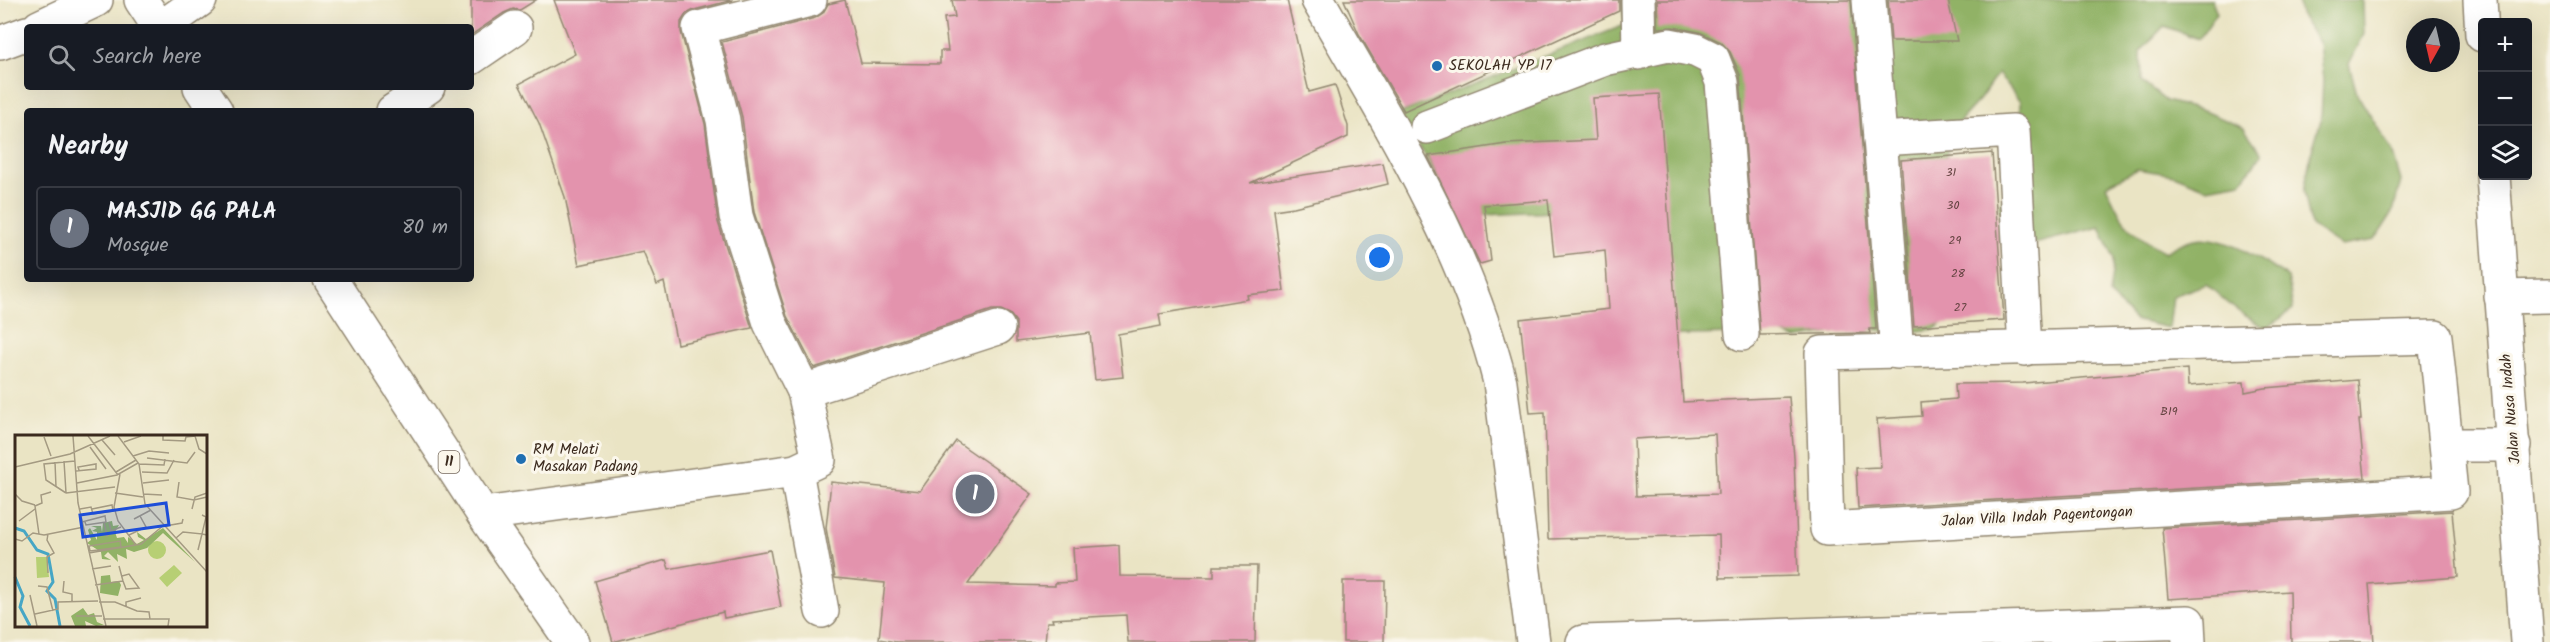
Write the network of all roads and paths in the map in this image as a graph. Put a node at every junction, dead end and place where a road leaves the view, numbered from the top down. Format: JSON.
{"nodes":[{"id":1,"x":96,"y":0,"type":"edge"},
{"id":2,"x":141,"y":0,"type":"edge"},
{"id":3,"x":200,"y":0,"type":"edge"},
{"id":4,"x":810,"y":0,"type":"edge"},
{"id":5,"x":1318,"y":0,"type":"edge"},
{"id":6,"x":1638,"y":0,"type":"edge"},
{"id":7,"x":1869,"y":0,"type":"edge"},
{"id":8,"x":2480,"y":0,"type":"edge"},
{"id":9,"x":733,"y":9,"type":"edge"},
{"id":10,"x":2481,"y":18,"type":"edge"},
{"id":11,"x":45,"y":24,"type":"edge"},
{"id":12,"x":158,"y":24,"type":"edge"},
{"id":13,"x":164,"y":24,"type":"edge"},
{"id":14,"x":515,"y":28,"type":"dead end"},
{"id":15,"x":24,"y":34,"type":"edge"},
{"id":16,"x":0,"y":43,"type":"edge"},
{"id":17,"x":1639,"y":52,"type":"junction"},
{"id":18,"x":474,"y":56,"type":"edge"},
{"id":19,"x":202,"y":90,"type":"edge"},
{"id":20,"x":424,"y":90,"type":"edge"},
{"id":21,"x":214,"y":108,"type":"edge"},
{"id":22,"x":397,"y":108,"type":"edge"},
{"id":23,"x":1427,"y":127,"type":"dead end"},
{"id":24,"x":1880,"y":139,"type":"junction"},
{"id":25,"x":2493,"y":180,"type":"edge"},
{"id":26,"x":332,"y":282,"type":"edge"},
{"id":27,"x":2550,"y":296,"type":"edge"},
{"id":28,"x":2501,"y":297,"type":"junction"},
{"id":29,"x":998,"y":328,"type":"dead end"},
{"id":30,"x":1742,"y":334,"type":"dead end"},
{"id":31,"x":2025,"y":349,"type":"junction"},
{"id":32,"x":1897,"y":352,"type":"junction"},
{"id":33,"x":804,"y":390,"type":"junction"},
{"id":34,"x":2447,"y":445,"type":"junction"},
{"id":35,"x":2514,"y":445,"type":"junction"},
{"id":36,"x":796,"y":471,"type":"junction"},
{"id":37,"x":483,"y":514,"type":"junction"},
{"id":38,"x":822,"y":611,"type":"dead end"},
{"id":39,"x":572,"y":642,"type":"edge"},
{"id":40,"x":1533,"y":642,"type":"edge"},
{"id":41,"x":1582,"y":642,"type":"edge"},
{"id":42,"x":2189,"y":642,"type":"edge"},
{"id":43,"x":2527,"y":642,"type":"edge"}],
"edges":[{"from":1,"to":11,"type":"street"},
{"from":2,"to":12,"type":"street"},
{"from":3,"to":13,"type":"street"},
{"from":4,"to":9,"type":"street"},
{"from":5,"to":40,"type":"street"},
{"from":6,"to":17,"type":"street"},
{"from":7,"to":24,"type":"street"},
{"from":8,"to":10,"type":"street"},
{"from":9,"to":33,"type":"street"},
{"from":14,"to":18,"type":"street"},
{"from":15,"to":16,"type":"street"},
{"from":17,"to":23,"type":"street"},
{"from":17,"to":30,"type":"street"},
{"from":19,"to":21,"type":"street"},
{"from":20,"to":22,"type":"street"},
{"from":24,"to":31,"type":"street"},
{"from":24,"to":32,"type":"street"},
{"from":25,"to":28,"type":"street","name":"Jalan Nusa Indah"},
{"from":26,"to":37,"type":"street","number":"11"},
{"from":27,"to":28,"type":"street"},
{"from":28,"to":35,"type":"street","name":"Jalan Nusa Indah"},
{"from":29,"to":33,"type":"street"},
{"from":31,"to":32,"type":"street","name":"Jalan Villa Indah Pagentongan"},
{"from":31,"to":34,"type":"street","name":"Jalan Villa Indah Pagentongan"},
{"from":32,"to":34,"type":"street","name":"Jalan Villa Indah Pagentongan"},
{"from":33,"to":36,"type":"street"},
{"from":34,"to":35,"type":"street"},
{"from":35,"to":43,"type":"street","name":"Jalan Nusa Indah"},
{"from":36,"to":37,"type":"street"},
{"from":36,"to":38,"type":"street"},
{"from":37,"to":39,"type":"street","number":"11"},
{"from":41,"to":42,"type":"street"}]}
